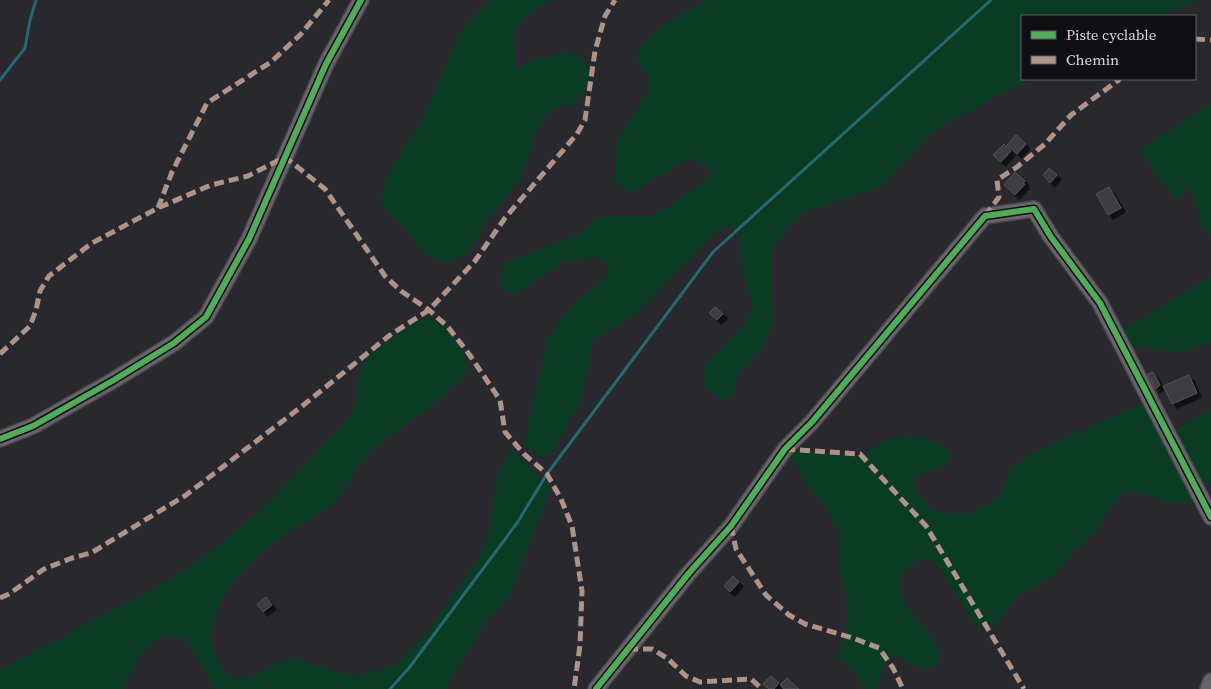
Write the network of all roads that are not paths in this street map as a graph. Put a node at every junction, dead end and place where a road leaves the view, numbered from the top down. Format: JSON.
{"nodes":[{"id":1,"x":361,"y":0,"type":"edge"},
{"id":2,"x":0,"y":439,"type":"edge"},
{"id":3,"x":1211,"y":517,"type":"edge"},
{"id":4,"x":1211,"y":681,"type":"edge"},
{"id":5,"x":596,"y":689,"type":"edge"},
{"id":6,"x":1208,"y":689,"type":"edge"}],
"edges":[{"from":1,"to":2,"type":"street"},
{"from":3,"to":5,"type":"street"},
{"from":4,"to":6,"type":"street"}]}
